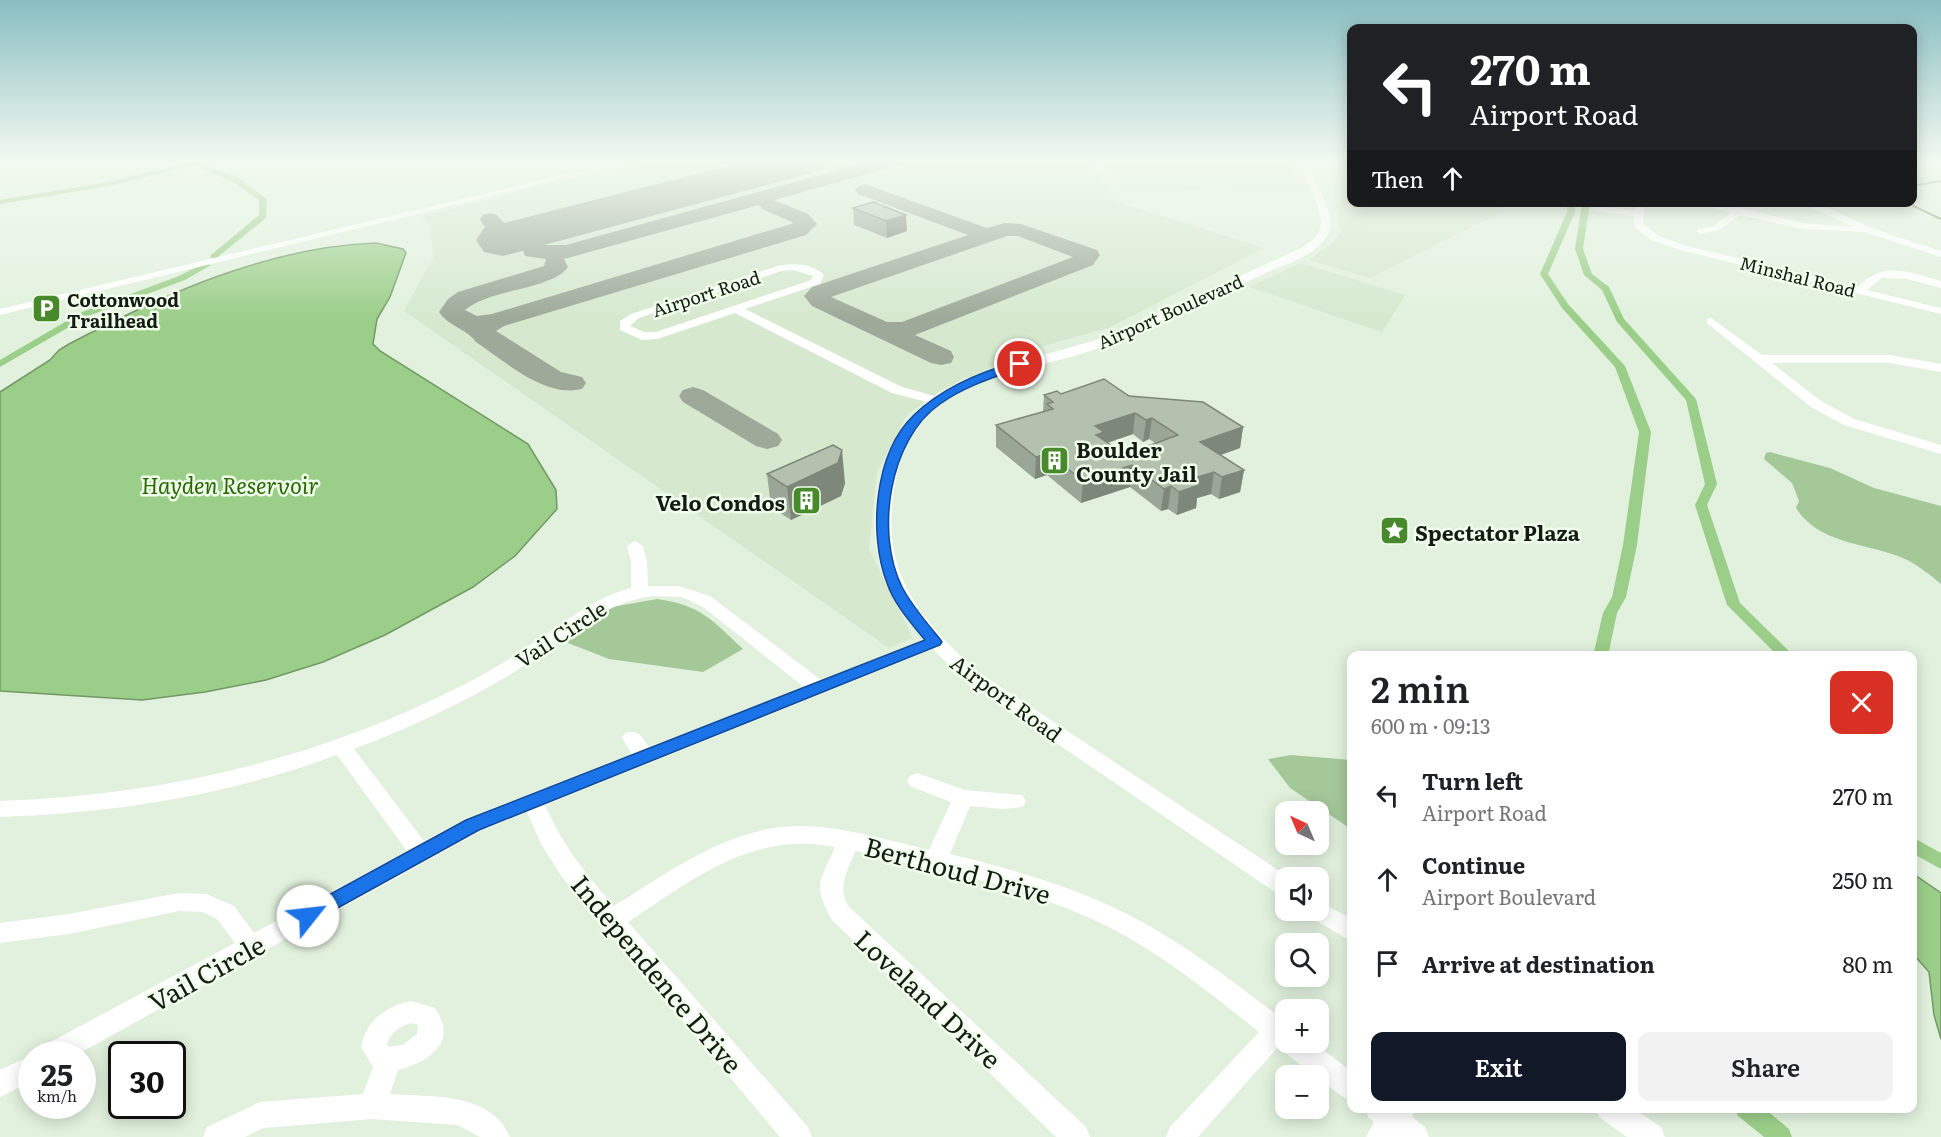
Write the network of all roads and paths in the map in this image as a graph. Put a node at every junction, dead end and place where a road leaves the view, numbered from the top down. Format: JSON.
{"nodes":[{"id":1,"x":415,"y":213,"type":"edge"},
{"id":2,"x":1323,"y":213,"type":"edge"},
{"id":3,"x":1632,"y":213,"type":"edge"},
{"id":4,"x":1736,"y":213,"type":"edge"},
{"id":5,"x":1748,"y":213,"type":"edge"},
{"id":6,"x":1834,"y":213,"type":"edge"},
{"id":7,"x":1639,"y":214,"type":"joint"},
{"id":8,"x":1865,"y":230,"type":"junction"},
{"id":9,"x":1701,"y":231,"type":"dead end"},
{"id":10,"x":1941,"y":254,"type":"edge"},
{"id":11,"x":1940,"y":284,"type":"edge"},
{"id":12,"x":1860,"y":291,"type":"junction"},
{"id":13,"x":736,"y":309,"type":"junction"},
{"id":14,"x":1941,"y":311,"type":"edge"},
{"id":15,"x":0,"y":312,"type":"edge"},
{"id":16,"x":1711,"y":321,"type":"dead end"},
{"id":17,"x":1759,"y":359,"type":"junction"},
{"id":18,"x":1941,"y":368,"type":"edge"},
{"id":19,"x":897,"y":390,"type":"junction"},
{"id":20,"x":936,"y":401,"type":"junction"},
{"id":21,"x":916,"y":419,"type":"junction"},
{"id":22,"x":1941,"y":450,"type":"edge"},
{"id":23,"x":636,"y":546,"type":"dead end"},
{"id":24,"x":640,"y":592,"type":"junction"},
{"id":25,"x":935,"y":642,"type":"junction"},
{"id":26,"x":819,"y":688,"type":"junction"},
{"id":27,"x":340,"y":745,"type":"junction"},
{"id":28,"x":917,"y":781,"type":"dead end"},
{"id":29,"x":963,"y":799,"type":"junction"},
{"id":30,"x":532,"y":800,"type":"junction"},
{"id":31,"x":1015,"y":801,"type":"dead end"},
{"id":32,"x":0,"y":809,"type":"edge"},
{"id":33,"x":849,"y":840,"type":"junction"},
{"id":34,"x":421,"y":853,"type":"junction"},
{"id":35,"x":936,"y":860,"type":"junction"},
{"id":36,"x":1275,"y":880,"type":"edge"},
{"id":37,"x":1329,"y":917,"type":"edge"},
{"id":38,"x":612,"y":920,"type":"junction"},
{"id":39,"x":1347,"y":929,"type":"edge"},
{"id":40,"x":0,"y":933,"type":"edge"},
{"id":41,"x":251,"y":947,"type":"junction"},
{"id":42,"x":1275,"y":1030,"type":"edge"},
{"id":43,"x":78,"y":1041,"type":"edge"},
{"id":44,"x":1275,"y":1046,"type":"edge"},
{"id":45,"x":1305,"y":1053,"type":"edge"},
{"id":46,"x":389,"y":1060,"type":"dead end"},
{"id":47,"x":18,"y":1074,"type":"edge"},
{"id":48,"x":0,"y":1084,"type":"edge"},
{"id":49,"x":1347,"y":1084,"type":"edge"},
{"id":50,"x":372,"y":1106,"type":"junction"},
{"id":51,"x":1616,"y":1113,"type":"edge"},
{"id":52,"x":1388,"y":1118,"type":"edge"},
{"id":53,"x":216,"y":1137,"type":"edge"},
{"id":54,"x":496,"y":1137,"type":"edge"},
{"id":55,"x":798,"y":1137,"type":"edge"},
{"id":56,"x":1076,"y":1137,"type":"edge"},
{"id":57,"x":1180,"y":1137,"type":"edge"},
{"id":58,"x":1414,"y":1137,"type":"edge"},
{"id":59,"x":1651,"y":1137,"type":"edge"}],
"edges":[{"from":1,"to":15,"type":"street"},
{"from":2,"to":20,"type":"street","name":"Airport Boulevard"},
{"from":3,"to":7,"type":"street"},
{"from":4,"to":9,"type":"street"},
{"from":5,"to":8,"type":"street"},
{"from":6,"to":8,"type":"street"},
{"from":7,"to":12,"type":"street","name":"Minshal Road"},
{"from":8,"to":10,"type":"street"},
{"from":11,"to":12,"type":"street"},
{"from":12,"to":14,"type":"street","name":"Minshal Road"},
{"from":13,"to":13,"type":"street","name":"Airport Road"},
{"from":13,"to":19,"type":"street","name":"Airport Road"},
{"from":16,"to":17,"type":"street"},
{"from":17,"to":18,"type":"street"},
{"from":17,"to":22,"type":"street"},
{"from":19,"to":20,"type":"street","name":"Airport Road"},
{"from":19,"to":21,"type":"street","name":"Airport Road"},
{"from":20,"to":21,"type":"street","name":"Airport Road"},
{"from":21,"to":25,"type":"street","name":"Airport Road"},
{"from":23,"to":24,"type":"street"},
{"from":24,"to":26,"type":"street","name":"Vail Circle"},
{"from":24,"to":27,"type":"street","name":"Vail Circle"},
{"from":25,"to":26,"type":"street","name":"Vail Circle"},
{"from":25,"to":36,"type":"street","name":"Airport Road"},
{"from":26,"to":30,"type":"street","name":"Vail Circle"},
{"from":27,"to":32,"type":"street","name":"Vail Circle"},
{"from":27,"to":34,"type":"street"},
{"from":28,"to":29,"type":"street"},
{"from":29,"to":31,"type":"street"},
{"from":29,"to":35,"type":"street"},
{"from":30,"to":34,"type":"street","name":"Vail Circle"},
{"from":30,"to":38,"type":"street","name":"Independence Drive"},
{"from":33,"to":35,"type":"street","name":"Berthoud Drive"},
{"from":33,"to":38,"type":"street","name":"Berthoud Drive"},
{"from":33,"to":56,"type":"street","name":"Loveland Drive"},
{"from":34,"to":41,"type":"street","name":"Vail Circle"},
{"from":35,"to":42,"type":"street","name":"Berthoud Drive"},
{"from":37,"to":39,"type":"street"},
{"from":38,"to":55,"type":"street","name":"Independence Drive"},
{"from":40,"to":41,"type":"street"},
{"from":41,"to":43,"type":"street","name":"Vail Circle"},
{"from":44,"to":57,"type":"street"},
{"from":45,"to":49,"type":"street","name":"Berthoud Drive"},
{"from":46,"to":50,"type":"street"},
{"from":47,"to":48,"type":"street"},
{"from":50,"to":53,"type":"street"},
{"from":50,"to":54,"type":"street"},
{"from":51,"to":59,"type":"street"},
{"from":52,"to":58,"type":"street"}]}
